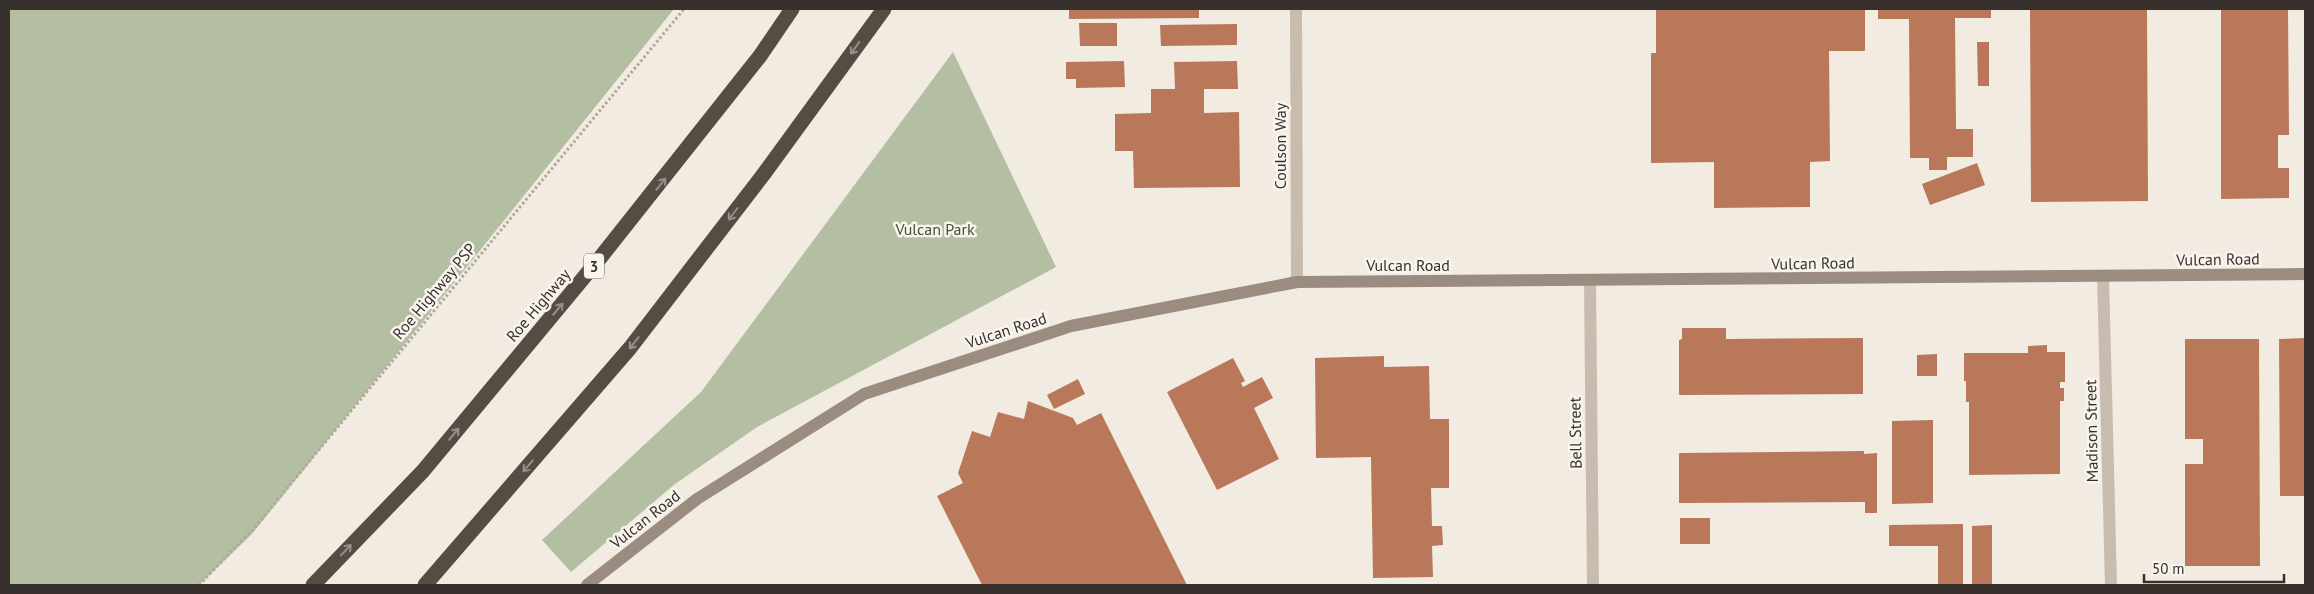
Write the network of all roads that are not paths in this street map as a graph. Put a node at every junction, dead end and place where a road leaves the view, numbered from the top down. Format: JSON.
{"nodes":[{"id":1,"x":790,"y":9,"type":"edge"},
{"id":2,"x":884,"y":9,"type":"edge"},
{"id":3,"x":1296,"y":9,"type":"edge"},
{"id":4,"x":2305,"y":274,"type":"edge"},
{"id":5,"x":2104,"y":276,"type":"junction"},
{"id":6,"x":1590,"y":281,"type":"junction"},
{"id":7,"x":1297,"y":282,"type":"junction"},
{"id":8,"x":312,"y":585,"type":"edge"},
{"id":9,"x":425,"y":585,"type":"edge"},
{"id":10,"x":587,"y":585,"type":"edge"},
{"id":11,"x":1593,"y":585,"type":"edge"},
{"id":12,"x":2111,"y":585,"type":"edge"}],
"edges":[{"from":8,"to":1,"type":"highway","name":"Roe Highway","number":"3","one_way":true},
{"from":2,"to":9,"type":"highway","one_way":true},
{"from":3,"to":7,"type":"street","name":"Coulson Way"},
{"from":4,"to":5,"type":"street","name":"Vulcan Road"},
{"from":5,"to":6,"type":"street","name":"Vulcan Road"},
{"from":5,"to":12,"type":"street","name":"Madison Street"},
{"from":6,"to":7,"type":"street","name":"Vulcan Road"},
{"from":6,"to":11,"type":"street","name":"Bell Street"},
{"from":7,"to":10,"type":"street","name":"Vulcan Road"}]}
